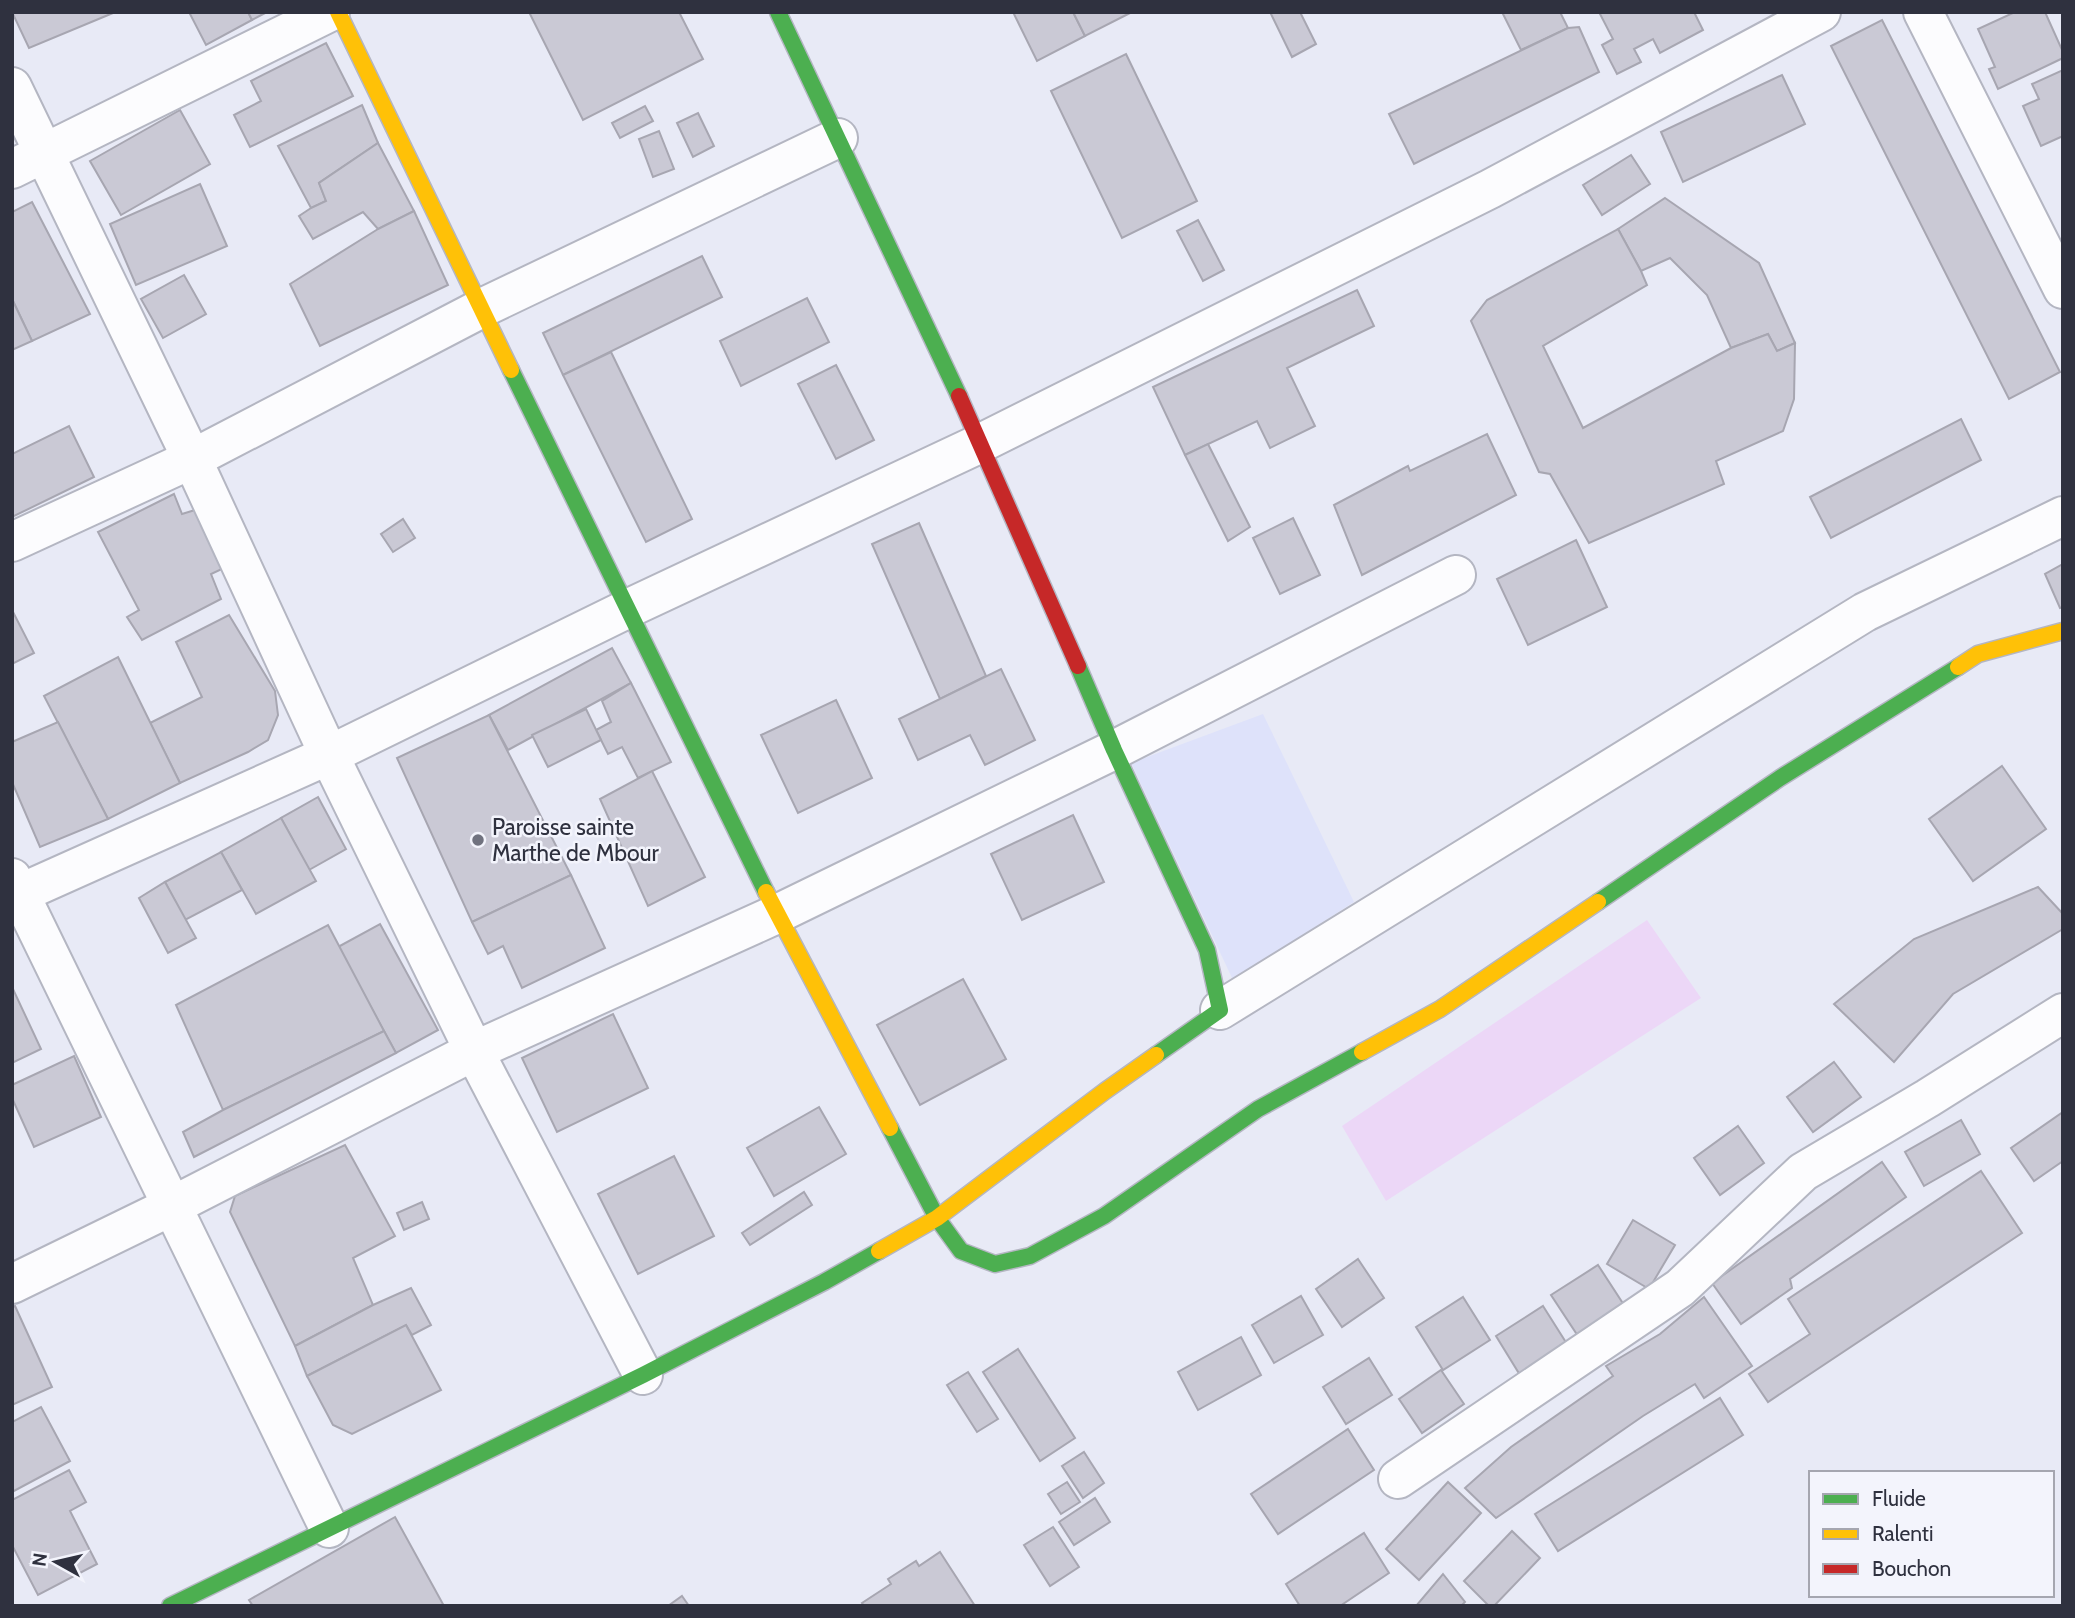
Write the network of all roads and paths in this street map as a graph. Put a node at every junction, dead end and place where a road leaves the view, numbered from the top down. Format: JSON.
{"nodes":[{"id":1,"x":330,"y":12,"type":"edge"},
{"id":2,"x":338,"y":12,"type":"edge"},
{"id":3,"x":778,"y":12,"type":"edge"},
{"id":4,"x":1821,"y":12,"type":"edge"},
{"id":5,"x":1923,"y":12,"type":"edge"},
{"id":6,"x":12,"y":87,"type":"edge"},
{"id":7,"x":838,"y":138,"type":"junction"},
{"id":8,"x":28,"y":161,"type":"edge"},
{"id":9,"x":2063,"y":289,"type":"edge"},
{"id":10,"x":482,"y":308,"type":"junction"},
{"id":11,"x":981,"y":443,"type":"junction"},
{"id":12,"x":192,"y":459,"type":"junction"},
{"id":13,"x":2063,"y":516,"type":"edge"},
{"id":14,"x":12,"y":542,"type":"edge"},
{"id":15,"x":1456,"y":575,"type":"dead end"},
{"id":16,"x":627,"y":609,"type":"junction"},
{"id":17,"x":2063,"y":631,"type":"edge"},
{"id":18,"x":1114,"y":750,"type":"junction"},
{"id":19,"x":329,"y":755,"type":"junction"},
{"id":20,"x":15,"y":890,"type":"edge"},
{"id":21,"x":777,"y":914,"type":"junction"},
{"id":22,"x":1220,"y":1010,"type":"junction"},
{"id":23,"x":2063,"y":1013,"type":"edge"},
{"id":24,"x":474,"y":1051,"type":"junction"},
{"id":25,"x":172,"y":1206,"type":"junction"},
{"id":26,"x":937,"y":1218,"type":"junction"},
{"id":27,"x":12,"y":1284,"type":"edge"},
{"id":28,"x":643,"y":1375,"type":"junction"},
{"id":29,"x":1398,"y":1479,"type":"dead end"},
{"id":30,"x":329,"y":1528,"type":"junction"},
{"id":31,"x":170,"y":1606,"type":"edge"}],
"edges":[{"from":1,"to":8,"type":"street"},
{"from":2,"to":10,"type":"street"},
{"from":3,"to":7,"type":"street"},
{"from":4,"to":11,"type":"street"},
{"from":5,"to":9,"type":"street"},
{"from":6,"to":8,"type":"street"},
{"from":7,"to":10,"type":"street"},
{"from":7,"to":11,"type":"street"},
{"from":8,"to":12,"type":"street"},
{"from":10,"to":12,"type":"street"},
{"from":10,"to":16,"type":"street"},
{"from":11,"to":16,"type":"street"},
{"from":11,"to":18,"type":"street"},
{"from":12,"to":14,"type":"street"},
{"from":12,"to":19,"type":"street"},
{"from":13,"to":22,"type":"street"},
{"from":15,"to":18,"type":"street"},
{"from":16,"to":19,"type":"street"},
{"from":16,"to":21,"type":"street"},
{"from":17,"to":26,"type":"street"},
{"from":18,"to":21,"type":"street"},
{"from":18,"to":22,"type":"street"},
{"from":19,"to":20,"type":"street"},
{"from":19,"to":24,"type":"street"},
{"from":20,"to":25,"type":"street"},
{"from":21,"to":24,"type":"street"},
{"from":21,"to":26,"type":"street"},
{"from":22,"to":26,"type":"street"},
{"from":23,"to":29,"type":"street"},
{"from":24,"to":25,"type":"street"},
{"from":24,"to":28,"type":"street"},
{"from":25,"to":27,"type":"street"},
{"from":25,"to":30,"type":"street"},
{"from":26,"to":28,"type":"street"},
{"from":28,"to":30,"type":"street"},
{"from":30,"to":31,"type":"street"}]}
